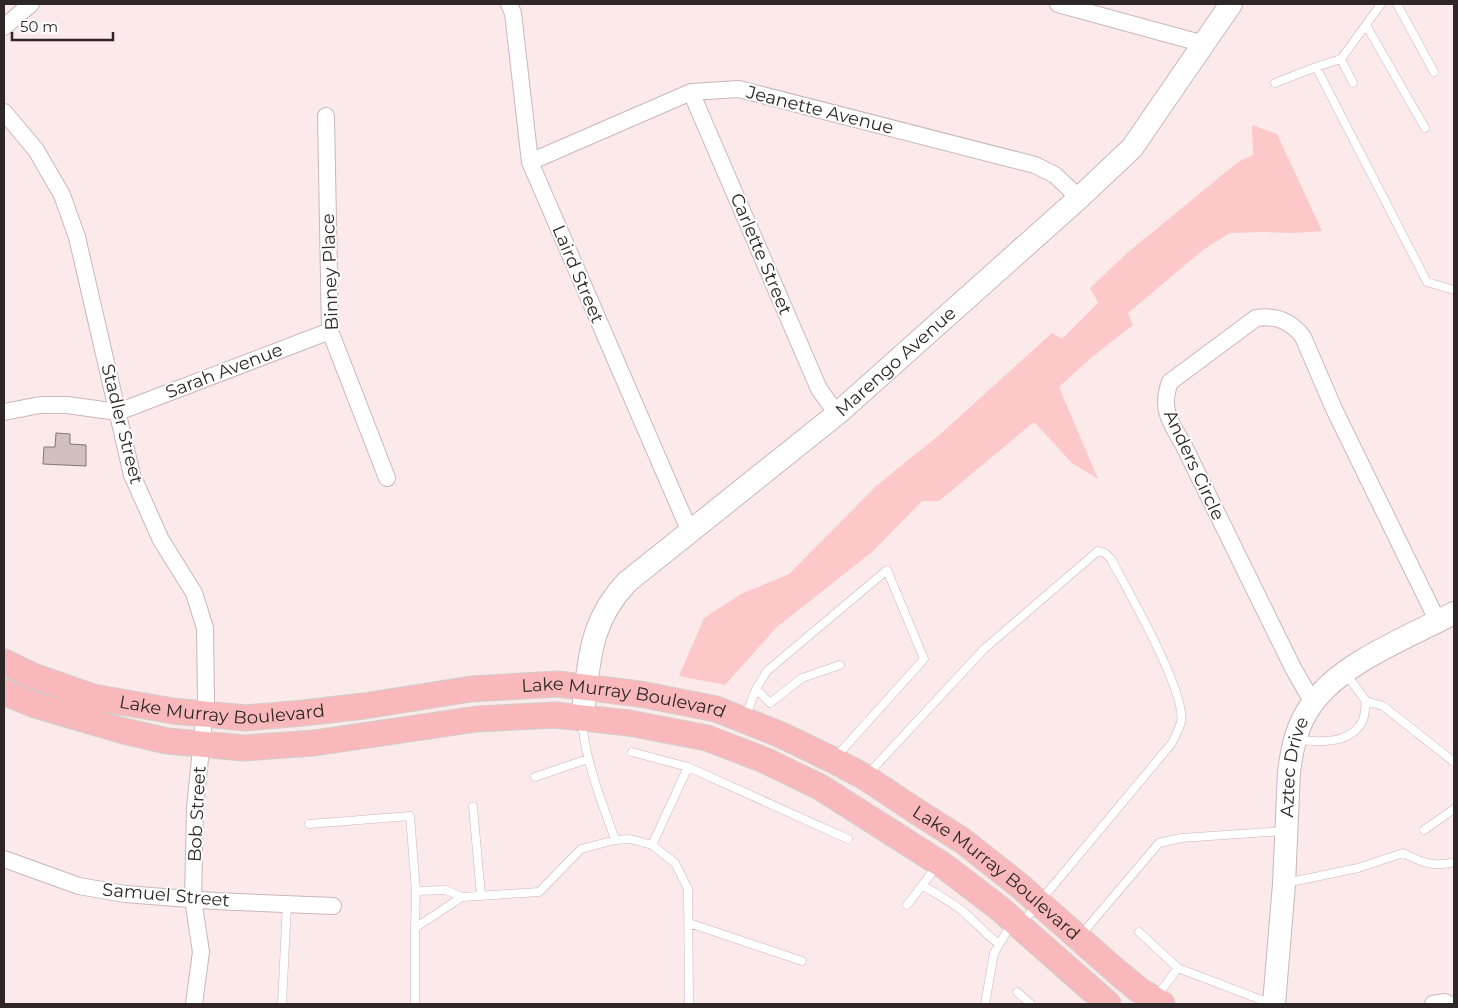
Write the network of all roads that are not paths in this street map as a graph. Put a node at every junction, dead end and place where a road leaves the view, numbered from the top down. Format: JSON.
{"nodes":[{"id":1,"x":31,"y":4,"type":"edge"},
{"id":2,"x":509,"y":4,"type":"edge"},
{"id":3,"x":1058,"y":4,"type":"edge"},
{"id":4,"x":1231,"y":4,"type":"edge"},
{"id":5,"x":1381,"y":4,"type":"edge"},
{"id":6,"x":1397,"y":4,"type":"edge"},
{"id":7,"x":1366,"y":25,"type":"junction"},
{"id":8,"x":4,"y":27,"type":"edge"},
{"id":9,"x":1204,"y":44,"type":"junction"},
{"id":10,"x":1341,"y":59,"type":"junction"},
{"id":11,"x":1316,"y":67,"type":"junction"},
{"id":12,"x":1434,"y":72,"type":"dead end"},
{"id":13,"x":1353,"y":83,"type":"dead end"},
{"id":14,"x":1275,"y":84,"type":"dead end"},
{"id":15,"x":691,"y":92,"type":"junction"},
{"id":16,"x":4,"y":112,"type":"edge"},
{"id":17,"x":326,"y":116,"type":"dead end"},
{"id":18,"x":1425,"y":128,"type":"dead end"},
{"id":19,"x":530,"y":162,"type":"junction"},
{"id":20,"x":1079,"y":198,"type":"junction"},
{"id":21,"x":1454,"y":290,"type":"edge"},
{"id":22,"x":330,"y":331,"type":"junction"},
{"id":23,"x":4,"y":412,"type":"edge"},
{"id":24,"x":118,"y":412,"type":"junction"},
{"id":25,"x":837,"y":414,"type":"junction"},
{"id":26,"x":387,"y":478,"type":"dead end"},
{"id":27,"x":690,"y":532,"type":"junction"},
{"id":28,"x":1446,"y":617,"type":"edge"},
{"id":29,"x":4,"y":662,"type":"edge"},
{"id":30,"x":840,"y":665,"type":"dead end"},
{"id":31,"x":1345,"y":672,"type":"junction"},
{"id":32,"x":586,"y":688,"type":"junction"},
{"id":33,"x":756,"y":689,"type":"junction"},
{"id":34,"x":4,"y":692,"type":"edge"},
{"id":35,"x":1366,"y":701,"type":"junction"},
{"id":36,"x":1313,"y":703,"type":"junction"},
{"id":37,"x":205,"y":714,"type":"junction"},
{"id":38,"x":582,"y":718,"type":"junction"},
{"id":39,"x":744,"y":720,"type":"junction"},
{"id":40,"x":1294,"y":740,"type":"junction"},
{"id":41,"x":200,"y":744,"type":"junction"},
{"id":42,"x":734,"y":749,"type":"junction"},
{"id":43,"x":632,"y":752,"type":"dead end"},
{"id":44,"x":588,"y":758,"type":"junction"},
{"id":45,"x":834,"y":760,"type":"junction"},
{"id":46,"x":1454,"y":762,"type":"edge"},
{"id":47,"x":688,"y":767,"type":"junction"},
{"id":48,"x":535,"y":777,"type":"dead end"},
{"id":49,"x":865,"y":777,"type":"junction"},
{"id":50,"x":474,"y":807,"type":"dead end"},
{"id":51,"x":1454,"y":809,"type":"edge"},
{"id":52,"x":309,"y":824,"type":"dead end"},
{"id":53,"x":1424,"y":830,"type":"dead end"},
{"id":54,"x":1286,"y":831,"type":"junction"},
{"id":55,"x":848,"y":839,"type":"dead end"},
{"id":56,"x":615,"y":840,"type":"junction"},
{"id":57,"x":652,"y":845,"type":"junction"},
{"id":58,"x":4,"y":860,"type":"edge"},
{"id":59,"x":1454,"y":862,"type":"edge"},
{"id":60,"x":940,"y":863,"type":"junction"},
{"id":61,"x":1284,"y":884,"type":"junction"},
{"id":62,"x":922,"y":885,"type":"junction"},
{"id":63,"x":416,"y":890,"type":"junction"},
{"id":64,"x":481,"y":896,"type":"junction"},
{"id":65,"x":462,"y":897,"type":"junction"},
{"id":66,"x":193,"y":899,"type":"junction"},
{"id":67,"x":287,"y":903,"type":"junction"},
{"id":68,"x":1039,"y":904,"type":"junction"},
{"id":69,"x":907,"y":905,"type":"dead end"},
{"id":70,"x":333,"y":906,"type":"dead end"},
{"id":71,"x":688,"y":923,"type":"junction"},
{"id":72,"x":1016,"y":924,"type":"junction"},
{"id":73,"x":415,"y":928,"type":"junction"},
{"id":74,"x":1139,"y":932,"type":"dead end"},
{"id":75,"x":1078,"y":938,"type":"junction"},
{"id":76,"x":999,"y":944,"type":"junction"},
{"id":77,"x":802,"y":961,"type":"dead end"},
{"id":78,"x":1178,"y":968,"type":"junction"},
{"id":79,"x":1017,"y":992,"type":"dead end"},
{"id":80,"x":1158,"y":1002,"type":"edge"},
{"id":81,"x":194,"y":1004,"type":"edge"},
{"id":82,"x":282,"y":1004,"type":"edge"},
{"id":83,"x":415,"y":1004,"type":"edge"},
{"id":84,"x":689,"y":1004,"type":"edge"},
{"id":85,"x":985,"y":1004,"type":"edge"},
{"id":86,"x":1031,"y":1004,"type":"edge"},
{"id":87,"x":1108,"y":1004,"type":"edge"},
{"id":88,"x":1274,"y":1004,"type":"edge"},
{"id":89,"x":1433,"y":1004,"type":"edge"},
{"id":90,"x":1448,"y":1004,"type":"edge"}],
"edges":[{"from":1,"to":8,"type":"street"},
{"from":2,"to":19,"type":"street","name":"Laird Street"},
{"from":3,"to":9,"type":"street"},
{"from":4,"to":9,"type":"street","name":"Marengo Avenue"},
{"from":5,"to":7,"type":"lane"},
{"from":6,"to":12,"type":"lane"},
{"from":7,"to":10,"type":"lane"},
{"from":7,"to":18,"type":"lane"},
{"from":9,"to":20,"type":"street","name":"Marengo Avenue"},
{"from":10,"to":11,"type":"lane"},
{"from":10,"to":13,"type":"lane"},
{"from":11,"to":14,"type":"lane"},
{"from":11,"to":21,"type":"lane"},
{"from":15,"to":19,"type":"street","name":"Jeanette Avenue"},
{"from":15,"to":20,"type":"street","name":"Jeanette Avenue"},
{"from":15,"to":25,"type":"street","name":"Carlette Street"},
{"from":16,"to":24,"type":"street","name":"Stadler Street"},
{"from":17,"to":22,"type":"street","name":"Binney Place"},
{"from":19,"to":27,"type":"street","name":"Laird Street"},
{"from":20,"to":25,"type":"street","name":"Marengo Avenue"},
{"from":22,"to":24,"type":"street","name":"Sarah Avenue"},
{"from":22,"to":26,"type":"street","name":"Binney Place"},
{"from":23,"to":24,"type":"street"},
{"from":24,"to":37,"type":"street","name":"Stadler Street"},
{"from":25,"to":27,"type":"street","name":"Marengo Avenue"},
{"from":27,"to":32,"type":"street","name":"Marengo Avenue"},
{"from":28,"to":31,"type":"street","name":"Aztec Drive"},
{"from":28,"to":36,"type":"street","name":"Anders Circle"},
{"from":29,"to":37,"type":"main road","name":"Lake Murray Boulevard"},
{"from":30,"to":33,"type":"lane"},
{"from":31,"to":35,"type":"lane"},
{"from":31,"to":36,"type":"street","name":"Aztec Drive"},
{"from":32,"to":37,"type":"main road","name":"Lake Murray Boulevard"},
{"from":32,"to":38,"type":"street","name":"Marengo Avenue"},
{"from":32,"to":39,"type":"main road","name":"Lake Murray Boulevard"},
{"from":33,"to":39,"type":"lane"},
{"from":33,"to":45,"type":"lane"},
{"from":34,"to":41,"type":"main road","name":"Lake Murray Boulevard"},
{"from":35,"to":40,"type":"lane"},
{"from":35,"to":46,"type":"lane"},
{"from":36,"to":40,"type":"street","name":"Aztec Drive"},
{"from":37,"to":41,"type":"street","name":"Stadler Street"},
{"from":38,"to":41,"type":"main road","name":"Lake Murray Boulevard"},
{"from":38,"to":42,"type":"main road","name":"Lake Murray Boulevard"},
{"from":38,"to":44,"type":"lane"},
{"from":39,"to":42,"type":"main road"},
{"from":39,"to":45,"type":"main road","name":"Lake Murray Boulevard"},
{"from":40,"to":54,"type":"street","name":"Aztec Drive"},
{"from":41,"to":66,"type":"street","name":"Bob Street"},
{"from":42,"to":60,"type":"main road","name":"Lake Murray Boulevard"},
{"from":43,"to":47,"type":"lane"},
{"from":44,"to":48,"type":"lane"},
{"from":44,"to":56,"type":"lane"},
{"from":45,"to":49,"type":"main road","name":"Lake Murray Boulevard"},
{"from":47,"to":55,"type":"lane"},
{"from":47,"to":57,"type":"lane"},
{"from":49,"to":68,"type":"main road","name":"Lake Murray Boulevard"},
{"from":49,"to":68,"type":"lane"},
{"from":50,"to":64,"type":"lane"},
{"from":51,"to":53,"type":"lane"},
{"from":52,"to":63,"type":"lane"},
{"from":54,"to":61,"type":"street","name":"Aztec Drive"},
{"from":54,"to":75,"type":"lane"},
{"from":56,"to":57,"type":"lane"},
{"from":56,"to":64,"type":"lane"},
{"from":57,"to":71,"type":"lane"},
{"from":58,"to":66,"type":"street","name":"Samuel Street"},
{"from":59,"to":61,"type":"lane"},
{"from":60,"to":62,"type":"lane"},
{"from":60,"to":72,"type":"main road","name":"Lake Murray Boulevard"},
{"from":61,"to":88,"type":"street","name":"Aztec Drive"},
{"from":62,"to":69,"type":"lane"},
{"from":62,"to":76,"type":"lane"},
{"from":63,"to":65,"type":"lane"},
{"from":63,"to":73,"type":"lane"},
{"from":64,"to":65,"type":"lane"},
{"from":65,"to":73,"type":"lane"},
{"from":66,"to":67,"type":"street","name":"Samuel Street"},
{"from":66,"to":81,"type":"street","name":"Bob Street"},
{"from":67,"to":70,"type":"street","name":"Samuel Street"},
{"from":67,"to":82,"type":"lane"},
{"from":68,"to":72,"type":"lane"},
{"from":68,"to":75,"type":"main road","name":"Lake Murray Boulevard"},
{"from":71,"to":77,"type":"lane"},
{"from":71,"to":84,"type":"lane"},
{"from":72,"to":76,"type":"lane"},
{"from":72,"to":87,"type":"main road","name":"Lake Murray Boulevard"},
{"from":73,"to":83,"type":"lane"},
{"from":74,"to":78,"type":"lane"},
{"from":75,"to":80,"type":"main road","name":"Lake Murray Boulevard"},
{"from":76,"to":85,"type":"lane"},
{"from":78,"to":80,"type":"lane"},
{"from":78,"to":88,"type":"lane"},
{"from":79,"to":86,"type":"lane"},
{"from":89,"to":90,"type":"street"}]}
